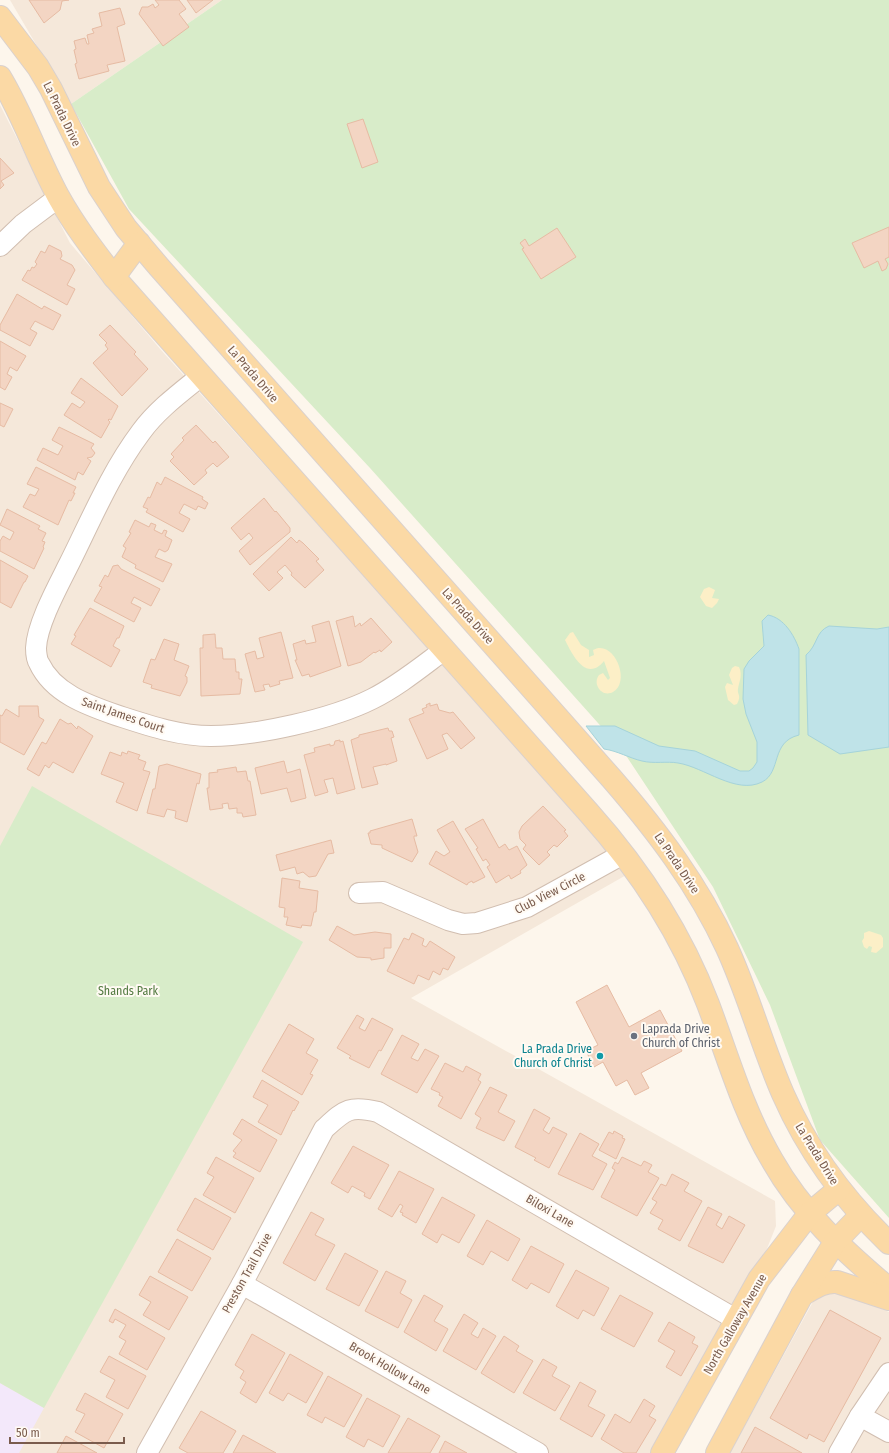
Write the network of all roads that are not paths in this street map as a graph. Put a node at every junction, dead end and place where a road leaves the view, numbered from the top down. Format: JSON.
{"nodes":[{"id":1,"x":0,"y":17,"type":"edge"},
{"id":2,"x":0,"y":77,"type":"edge"},
{"id":3,"x":59,"y":197,"type":"junction"},
{"id":4,"x":139,"y":243,"type":"junction"},
{"id":5,"x":0,"y":246,"type":"edge"},
{"id":6,"x":114,"y":277,"type":"junction"},
{"id":7,"x":201,"y":376,"type":"junction"},
{"id":8,"x":444,"y":650,"type":"junction"},
{"id":9,"x":623,"y":854,"type":"junction"},
{"id":10,"x":359,"y":893,"type":"dead end"},
{"id":11,"x":359,"y":1108,"type":"joint"},
{"id":12,"x":839,"y":1189,"type":"junction"},
{"id":13,"x":809,"y":1214,"type":"junction"},
{"id":14,"x":860,"y":1215,"type":"junction"},
{"id":15,"x":835,"y":1242,"type":"junction"},
{"id":16,"x":889,"y":1243,"type":"edge"},
{"id":17,"x":242,"y":1284,"type":"junction"},
{"id":18,"x":889,"y":1289,"type":"edge"},
{"id":19,"x":802,"y":1295,"type":"junction"},
{"id":20,"x":889,"y":1299,"type":"edge"},
{"id":21,"x":737,"y":1320,"type":"junction"},
{"id":22,"x":889,"y":1373,"type":"edge"},
{"id":23,"x":860,"y":1416,"type":"junction"},
{"id":24,"x":889,"y":1432,"type":"edge"},
{"id":25,"x":147,"y":1453,"type":"edge"},
{"id":26,"x":538,"y":1453,"type":"edge"},
{"id":27,"x":662,"y":1453,"type":"edge"},
{"id":28,"x":717,"y":1453,"type":"edge"},
{"id":29,"x":839,"y":1453,"type":"edge"}],
"edges":[{"from":1,"to":4,"type":"main road","name":"La Prada Drive"},
{"from":2,"to":3,"type":"main road"},
{"from":3,"to":5,"type":"street"},
{"from":3,"to":6,"type":"main road"},
{"from":4,"to":6,"type":"main road"},
{"from":4,"to":12,"type":"main road","name":"La Prada Drive"},
{"from":6,"to":7,"type":"main road"},
{"from":7,"to":8,"type":"main road"},
{"from":7,"to":8,"type":"street","name":"Saint James Court"},
{"from":8,"to":9,"type":"main road"},
{"from":9,"to":10,"type":"street","name":"Club View Circle"},
{"from":9,"to":13,"type":"main road"},
{"from":11,"to":17,"type":"street","name":"Preston Trail Drive"},
{"from":11,"to":21,"type":"street","name":"Biloxi Lane"},
{"from":12,"to":13,"type":"main road","name":"North Galloway Avenue"},
{"from":12,"to":14,"type":"main road","name":"La Prada Drive"},
{"from":13,"to":15,"type":"main road"},
{"from":13,"to":21,"type":"main road","name":"North Galloway Avenue"},
{"from":14,"to":15,"type":"main road"},
{"from":14,"to":16,"type":"main road","name":"La Prada Drive"},
{"from":15,"to":18,"type":"main road"},
{"from":15,"to":19,"type":"main road"},
{"from":17,"to":25,"type":"street","name":"Preston Trail Drive"},
{"from":17,"to":26,"type":"street","name":"Brook Hollow Lane"},
{"from":19,"to":20,"type":"main road"},
{"from":19,"to":28,"type":"main road"},
{"from":21,"to":27,"type":"main road","name":"North Galloway Avenue"},
{"from":22,"to":23,"type":"street"},
{"from":23,"to":24,"type":"street"},
{"from":23,"to":29,"type":"street"}]}
